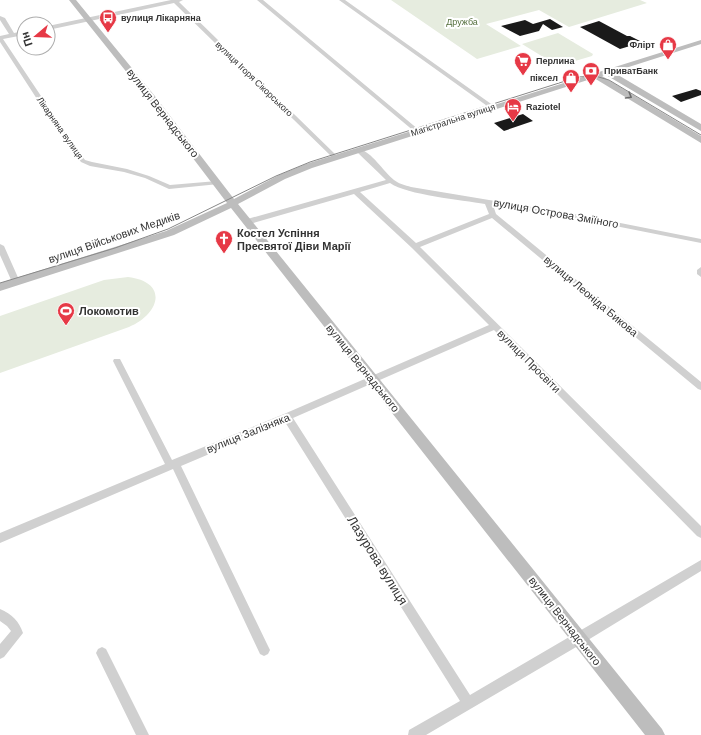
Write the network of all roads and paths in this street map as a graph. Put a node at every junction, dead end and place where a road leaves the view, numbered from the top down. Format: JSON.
{"nodes":[{"id":1,"x":72,"y":0,"type":"edge"},
{"id":2,"x":176,"y":0,"type":"edge"},
{"id":3,"x":260,"y":0,"type":"edge"},
{"id":4,"x":342,"y":0,"type":"edge"},
{"id":5,"x":0,"y":18,"type":"edge"},
{"id":6,"x":89,"y":20,"type":"junction"},
{"id":7,"x":56,"y":26,"type":"edge"},
{"id":8,"x":16,"y":35,"type":"edge"},
{"id":9,"x":13,"y":36,"type":"junction"},
{"id":10,"x":0,"y":38,"type":"edge"},
{"id":11,"x":701,"y":42,"type":"edge"},
{"id":12,"x":607,"y":72,"type":"junction"},
{"id":13,"x":596,"y":76,"type":"junction"},
{"id":14,"x":492,"y":107,"type":"junction"},
{"id":15,"x":701,"y":128,"type":"edge"},
{"id":16,"x":416,"y":131,"type":"junction"},
{"id":17,"x":701,"y":140,"type":"edge"},
{"id":18,"x":358,"y":150,"type":"junction"},
{"id":19,"x":335,"y":157,"type":"junction"},
{"id":20,"x":391,"y":181,"type":"junction"},
{"id":21,"x":217,"y":183,"type":"junction"},
{"id":22,"x":355,"y":191,"type":"junction"},
{"id":23,"x":488,"y":201,"type":"junction"},
{"id":24,"x":233,"y":203,"type":"junction"},
{"id":25,"x":493,"y":215,"type":"junction"},
{"id":26,"x":247,"y":222,"type":"junction"},
{"id":27,"x":701,"y":241,"type":"edge"},
{"id":28,"x":0,"y":246,"type":"edge"},
{"id":29,"x":415,"y":246,"type":"junction"},
{"id":30,"x":701,"y":270,"type":"edge"},
{"id":31,"x":701,"y":274,"type":"edge"},
{"id":32,"x":16,"y":282,"type":"junction"},
{"id":33,"x":0,"y":287,"type":"edge"},
{"id":34,"x":495,"y":326,"type":"junction"},
{"id":35,"x":117,"y":361,"type":"dead end"},
{"id":36,"x":373,"y":380,"type":"junction"},
{"id":37,"x":701,"y":387,"type":"edge"},
{"id":38,"x":287,"y":417,"type":"junction"},
{"id":39,"x":173,"y":464,"type":"junction"},
{"id":40,"x":701,"y":533,"type":"edge"},
{"id":41,"x":0,"y":538,"type":"edge"},
{"id":42,"x":701,"y":564,"type":"edge"},
{"id":43,"x":0,"y":615,"type":"edge"},
{"id":44,"x":579,"y":639,"type":"junction"},
{"id":45,"x":264,"y":650,"type":"dead end"},
{"id":46,"x":0,"y":653,"type":"edge"},
{"id":47,"x":102,"y":653,"type":"dead end"},
{"id":48,"x":468,"y":703,"type":"junction"},
{"id":49,"x":143,"y":735,"type":"edge"},
{"id":50,"x":414,"y":735,"type":"edge"},
{"id":51,"x":656,"y":735,"type":"edge"}],
"edges":[{"from":1,"to":6,"type":"street","name":"вулиця Вернадського"},
{"from":2,"to":6,"type":"street"},
{"from":2,"to":19,"type":"street","name":"вулиця Ігоря Сікорського"},
{"from":3,"to":16,"type":"street"},
{"from":4,"to":14,"type":"street"},
{"from":5,"to":9,"type":"street"},
{"from":6,"to":7,"type":"street"},
{"from":6,"to":21,"type":"street","name":"вулиця Вернадського"},
{"from":8,"to":9,"type":"street"},
{"from":9,"to":10,"type":"street"},
{"from":10,"to":21,"type":"street","name":"Лікарняна вулиця"},
{"from":11,"to":12,"type":"street","name":"Магістральна вулиця"},
{"from":12,"to":13,"type":"street","name":"Магістральна вулиця"},
{"from":12,"to":15,"type":"street"},
{"from":13,"to":14,"type":"street","name":"Магістральна вулиця"},
{"from":13,"to":17,"type":"street","one_way":true},
{"from":14,"to":16,"type":"street","name":"Магістральна вулиця"},
{"from":16,"to":18,"type":"street","name":"Магістральна вулиця"},
{"from":18,"to":19,"type":"street","name":"Магістральна вулиця"},
{"from":18,"to":20,"type":"street"},
{"from":19,"to":24,"type":"street","name":"Магістральна вулиця"},
{"from":20,"to":22,"type":"street"},
{"from":20,"to":23,"type":"street","name":"вулиця Острова Зміїного"},
{"from":21,"to":24,"type":"street","name":"вулиця Вернадського"},
{"from":22,"to":26,"type":"street"},
{"from":22,"to":29,"type":"street","name":"вулиця Просвіти"},
{"from":23,"to":25,"type":"street"},
{"from":23,"to":27,"type":"street","name":"вулиця Острова Зміїного"},
{"from":24,"to":26,"type":"street","name":"вулиця Вернадського"},
{"from":24,"to":32,"type":"street","name":"вулиця Військових Медиків"},
{"from":25,"to":29,"type":"street"},
{"from":25,"to":37,"type":"street","name":"вулиця Леоніда Бикова"},
{"from":26,"to":36,"type":"street","name":"вулиця Вернадського"},
{"from":28,"to":32,"type":"street"},
{"from":29,"to":34,"type":"street","name":"вулиця Просвіти"},
{"from":30,"to":31,"type":"street"},
{"from":32,"to":33,"type":"street","name":"вулиця Військових Медиків"},
{"from":34,"to":36,"type":"street","name":"вулиця Залізняка"},
{"from":34,"to":40,"type":"street","name":"вулиця Просвіти"},
{"from":35,"to":39,"type":"street"},
{"from":36,"to":38,"type":"street","name":"вулиця Залізняка"},
{"from":36,"to":44,"type":"street","name":"вулиця Вернадського"},
{"from":38,"to":39,"type":"street","name":"вулиця Залізняка"},
{"from":38,"to":48,"type":"street","name":"Лазурова вулиця"},
{"from":39,"to":41,"type":"street","name":"вулиця Залізняка"},
{"from":39,"to":45,"type":"street"},
{"from":42,"to":44,"type":"street"},
{"from":43,"to":46,"type":"street"},
{"from":44,"to":48,"type":"street"},
{"from":44,"to":51,"type":"street","name":"вулиця Вернадського"},
{"from":47,"to":49,"type":"street"},
{"from":48,"to":50,"type":"street"}]}
